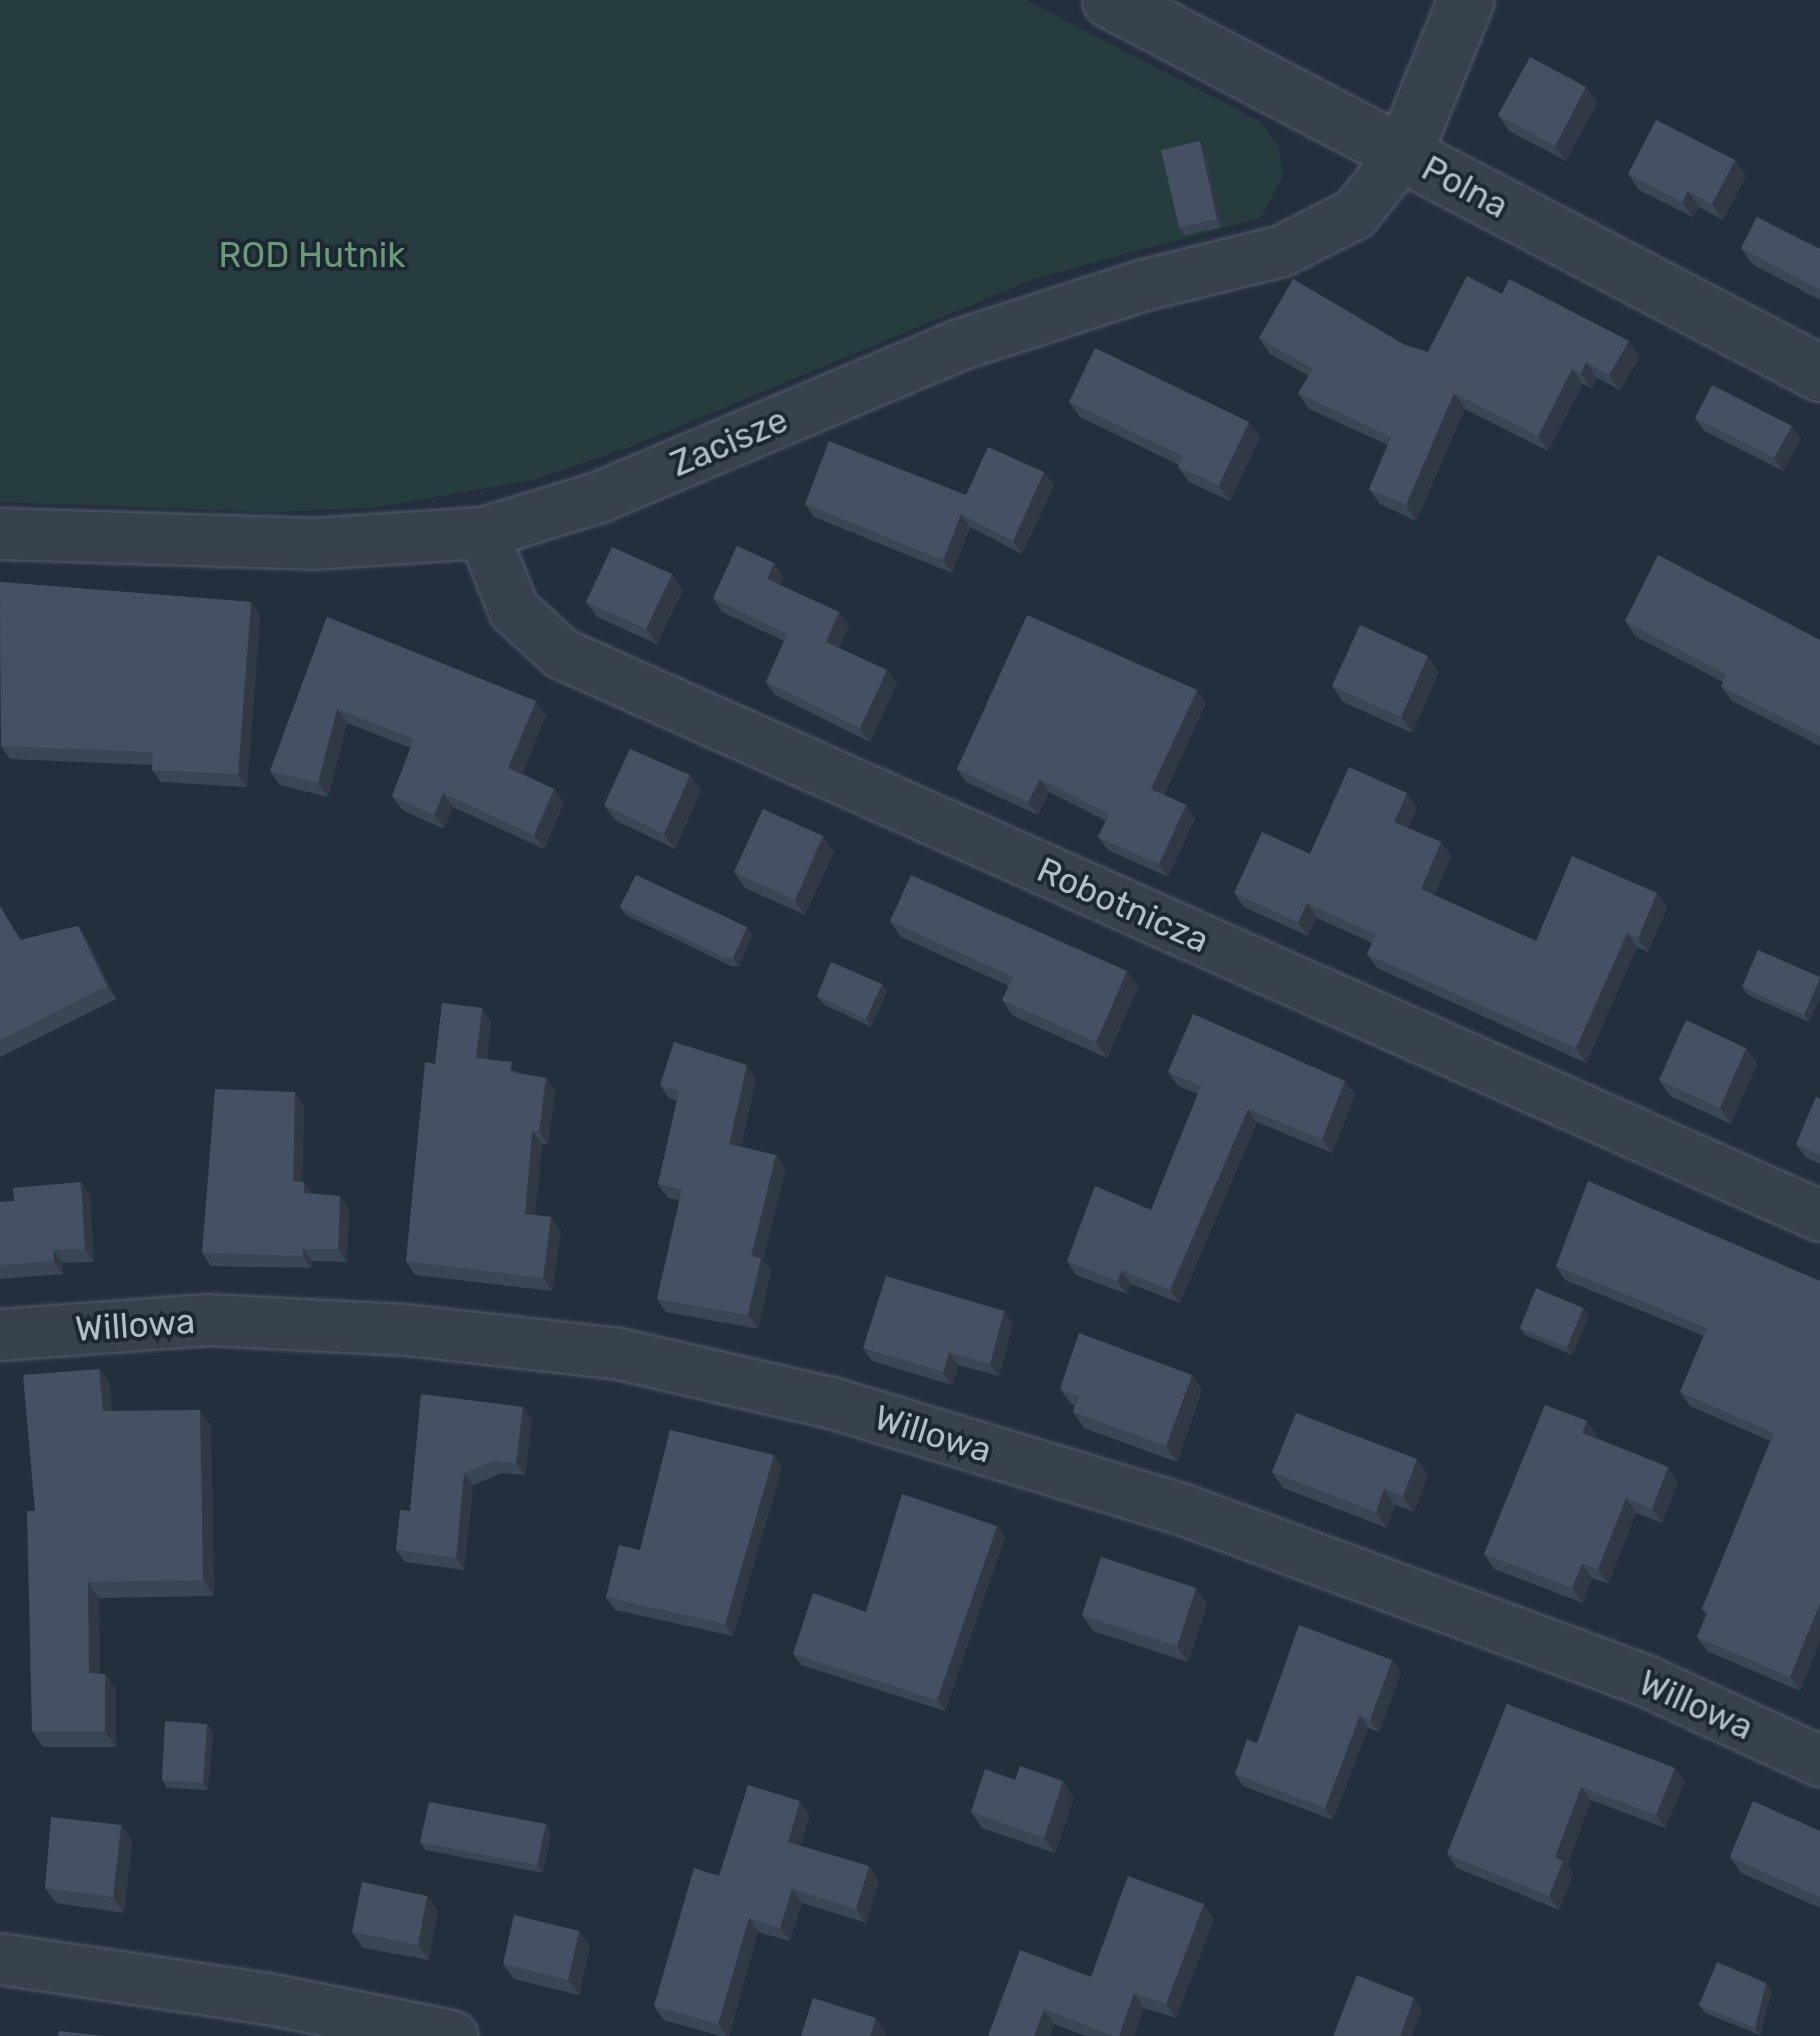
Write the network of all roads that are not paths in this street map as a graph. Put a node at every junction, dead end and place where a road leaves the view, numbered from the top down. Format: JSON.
{"nodes":[{"id":1,"x":1110,"y":0,"type":"edge"},
{"id":2,"x":1466,"y":0,"type":"edge"},
{"id":3,"x":1402,"y":154,"type":"junction"},
{"id":4,"x":1820,"y":373,"type":"edge"},
{"id":5,"x":483,"y":533,"type":"junction"},
{"id":6,"x":0,"y":534,"type":"edge"},
{"id":7,"x":1820,"y":1216,"type":"edge"},
{"id":8,"x":0,"y":1335,"type":"edge"},
{"id":9,"x":1820,"y":1761,"type":"edge"},
{"id":10,"x":0,"y":1959,"type":"edge"},
{"id":11,"x":452,"y":2036,"type":"edge"}],
"edges":[{"from":1,"to":3,"type":"street","name":"Polna"},
{"from":2,"to":3,"type":"street"},
{"from":3,"to":4,"type":"street","name":"Polna"},
{"from":3,"to":5,"type":"street","name":"Zacisze"},
{"from":5,"to":6,"type":"street","name":"Zacisze"},
{"from":5,"to":7,"type":"street","name":"Robotnicza"},
{"from":8,"to":9,"type":"street","name":"Willowa"},
{"from":10,"to":11,"type":"street"}]}
